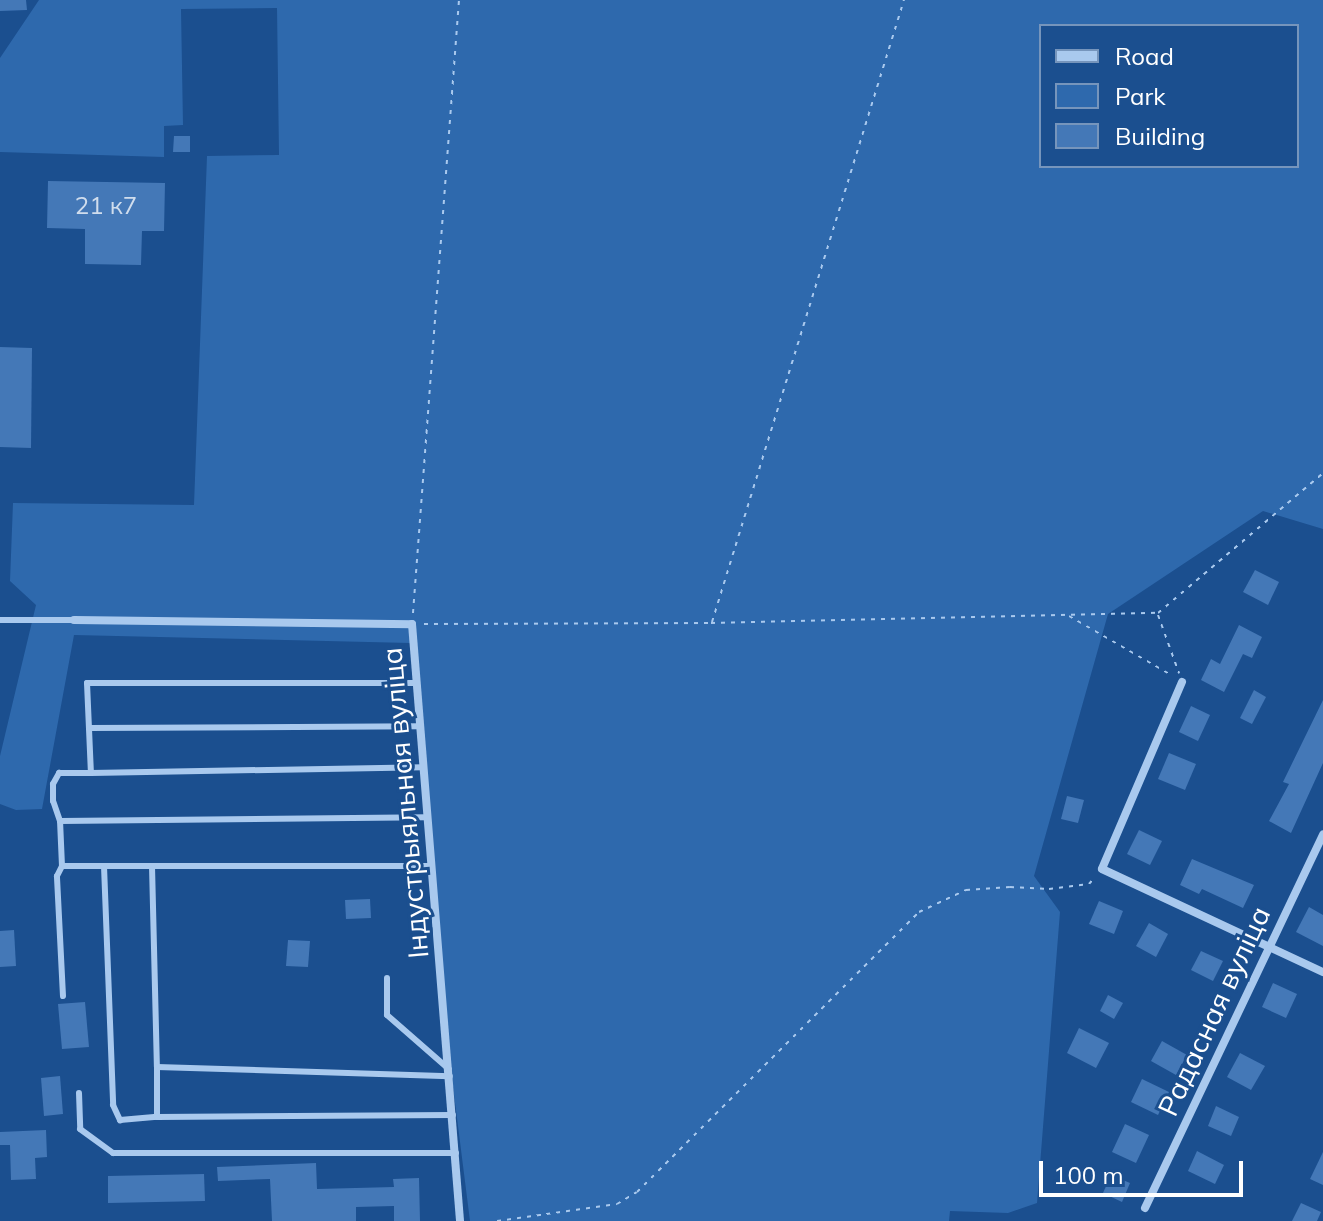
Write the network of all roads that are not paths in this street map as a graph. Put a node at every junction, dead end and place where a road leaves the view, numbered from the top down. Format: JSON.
{"nodes":[{"id":1,"x":0,"y":620,"type":"edge"},
{"id":2,"x":74,"y":620,"type":"joint"},
{"id":3,"x":1182,"y":682,"type":"road end"},
{"id":4,"x":417,"y":683,"type":"junction"},
{"id":5,"x":420,"y":726,"type":"junction"},
{"id":6,"x":89,"y":728,"type":"junction"},
{"id":7,"x":423,"y":767,"type":"junction"},
{"id":8,"x":91,"y":773,"type":"junction"},
{"id":9,"x":427,"y":817,"type":"junction"},
{"id":10,"x":60,"y":821,"type":"junction"},
{"id":11,"x":1323,"y":834,"type":"edge"},
{"id":12,"x":62,"y":866,"type":"junction"},
{"id":13,"x":104,"y":866,"type":"junction"},
{"id":14,"x":152,"y":866,"type":"junction"},
{"id":15,"x":431,"y":866,"type":"junction"},
{"id":16,"x":1270,"y":947,"type":"junction"},
{"id":17,"x":1323,"y":972,"type":"edge"},
{"id":18,"x":387,"y":978,"type":"dead end"},
{"id":19,"x":63,"y":996,"type":"dead end"},
{"id":20,"x":157,"y":1067,"type":"junction"},
{"id":21,"x":449,"y":1073,"type":"junction"},
{"id":22,"x":79,"y":1093,"type":"dead end"},
{"id":23,"x":453,"y":1115,"type":"junction"},
{"id":24,"x":157,"y":1117,"type":"junction"},
{"id":25,"x":456,"y":1153,"type":"junction"},
{"id":26,"x":1145,"y":1208,"type":"dead end"},
{"id":27,"x":460,"y":1221,"type":"edge"}],
"edges":[{"from":1,"to":2,"type":"lane"},
{"from":2,"to":4,"type":"street","name":"Індустрыяльная вуліца"},
{"from":3,"to":16,"type":"street"},
{"from":4,"to":5,"type":"street","name":"Індустрыяльная вуліца"},
{"from":4,"to":6,"type":"lane"},
{"from":5,"to":6,"type":"lane"},
{"from":5,"to":7,"type":"street","name":"Індустрыяльная вуліца"},
{"from":6,"to":8,"type":"lane"},
{"from":7,"to":8,"type":"lane"},
{"from":7,"to":9,"type":"street","name":"Індустрыяльная вуліца"},
{"from":8,"to":10,"type":"lane"},
{"from":9,"to":10,"type":"lane"},
{"from":9,"to":15,"type":"street","name":"Індустрыяльная вуліца"},
{"from":10,"to":12,"type":"lane"},
{"from":11,"to":16,"type":"street","name":"Радасная вуліца"},
{"from":12,"to":13,"type":"lane"},
{"from":12,"to":19,"type":"lane"},
{"from":13,"to":14,"type":"lane"},
{"from":13,"to":24,"type":"lane"},
{"from":14,"to":15,"type":"lane"},
{"from":14,"to":20,"type":"lane"},
{"from":15,"to":21,"type":"street","name":"Індустрыяльная вуліца"},
{"from":16,"to":17,"type":"street"},
{"from":16,"to":26,"type":"street","name":"Радасная вуліца"},
{"from":18,"to":21,"type":"lane"},
{"from":20,"to":21,"type":"lane"},
{"from":20,"to":24,"type":"lane"},
{"from":21,"to":23,"type":"street","name":"Індустрыяльная вуліца"},
{"from":22,"to":25,"type":"lane"},
{"from":23,"to":24,"type":"lane"},
{"from":23,"to":25,"type":"street","name":"Індустрыяльная вуліца"},
{"from":25,"to":27,"type":"street","name":"Індустрыяльная вуліца"}]}
